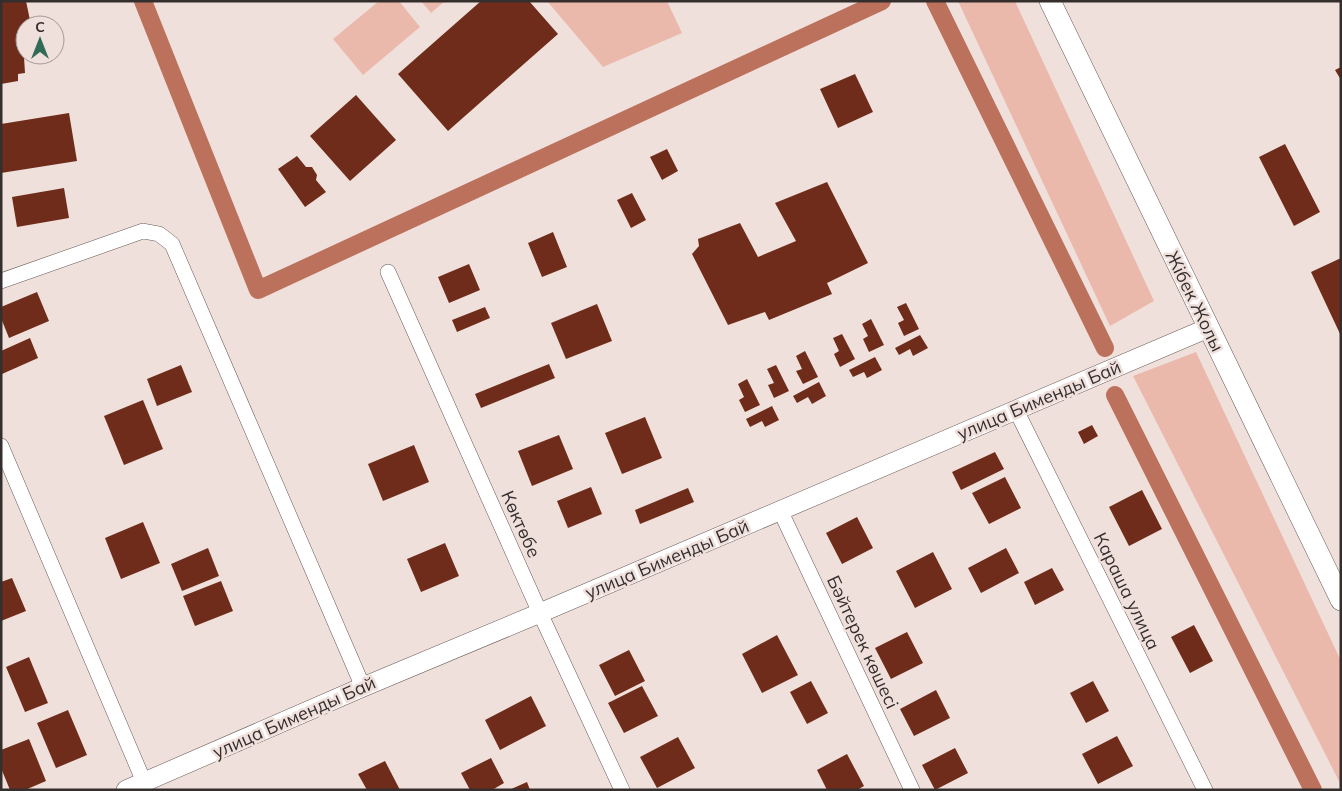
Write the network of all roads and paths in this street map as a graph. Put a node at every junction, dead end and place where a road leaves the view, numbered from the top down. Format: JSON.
{"nodes":[{"id":1,"x":1050,"y":1,"type":"edge"},
{"id":2,"x":388,"y":272,"type":"dead end"},
{"id":3,"x":1,"y":281,"type":"edge"},
{"id":4,"x":1208,"y":328,"type":"junction"},
{"id":5,"x":1016,"y":410,"type":"junction"},
{"id":6,"x":1,"y":446,"type":"edge"},
{"id":7,"x":780,"y":510,"type":"junction"},
{"id":8,"x":1341,"y":600,"type":"edge"},
{"id":9,"x":540,"y":613,"type":"junction"},
{"id":10,"x":363,"y":687,"type":"junction"},
{"id":11,"x":144,"y":782,"type":"junction"},
{"id":12,"x":126,"y":790,"type":"edge"},
{"id":13,"x":622,"y":790,"type":"edge"},
{"id":14,"x":912,"y":790,"type":"edge"},
{"id":15,"x":1205,"y":790,"type":"edge"}],
"edges":[{"from":1,"to":4,"type":"main road","name":"Жібек Жолы"},
{"from":2,"to":9,"type":"street","name":"Көктөбе"},
{"from":3,"to":10,"type":"street"},
{"from":4,"to":5,"type":"street","name":"улица Бименды Бай"},
{"from":4,"to":8,"type":"main road","name":"Жібек Жолы"},
{"from":5,"to":7,"type":"street","name":"улица Бименды Бай"},
{"from":5,"to":15,"type":"street","name":"Караша улица"},
{"from":6,"to":11,"type":"street"},
{"from":7,"to":9,"type":"street","name":"улица Бименды Бай"},
{"from":7,"to":14,"type":"street","name":"Бәйтерек көшесі"},
{"from":9,"to":10,"type":"street","name":"улица Бименды Бай"},
{"from":9,"to":13,"type":"street","name":"Көктөбе"},
{"from":10,"to":11,"type":"street","name":"улица Бименды Бай"},
{"from":11,"to":12,"type":"street","name":"улица Бименды Бай"}]}
